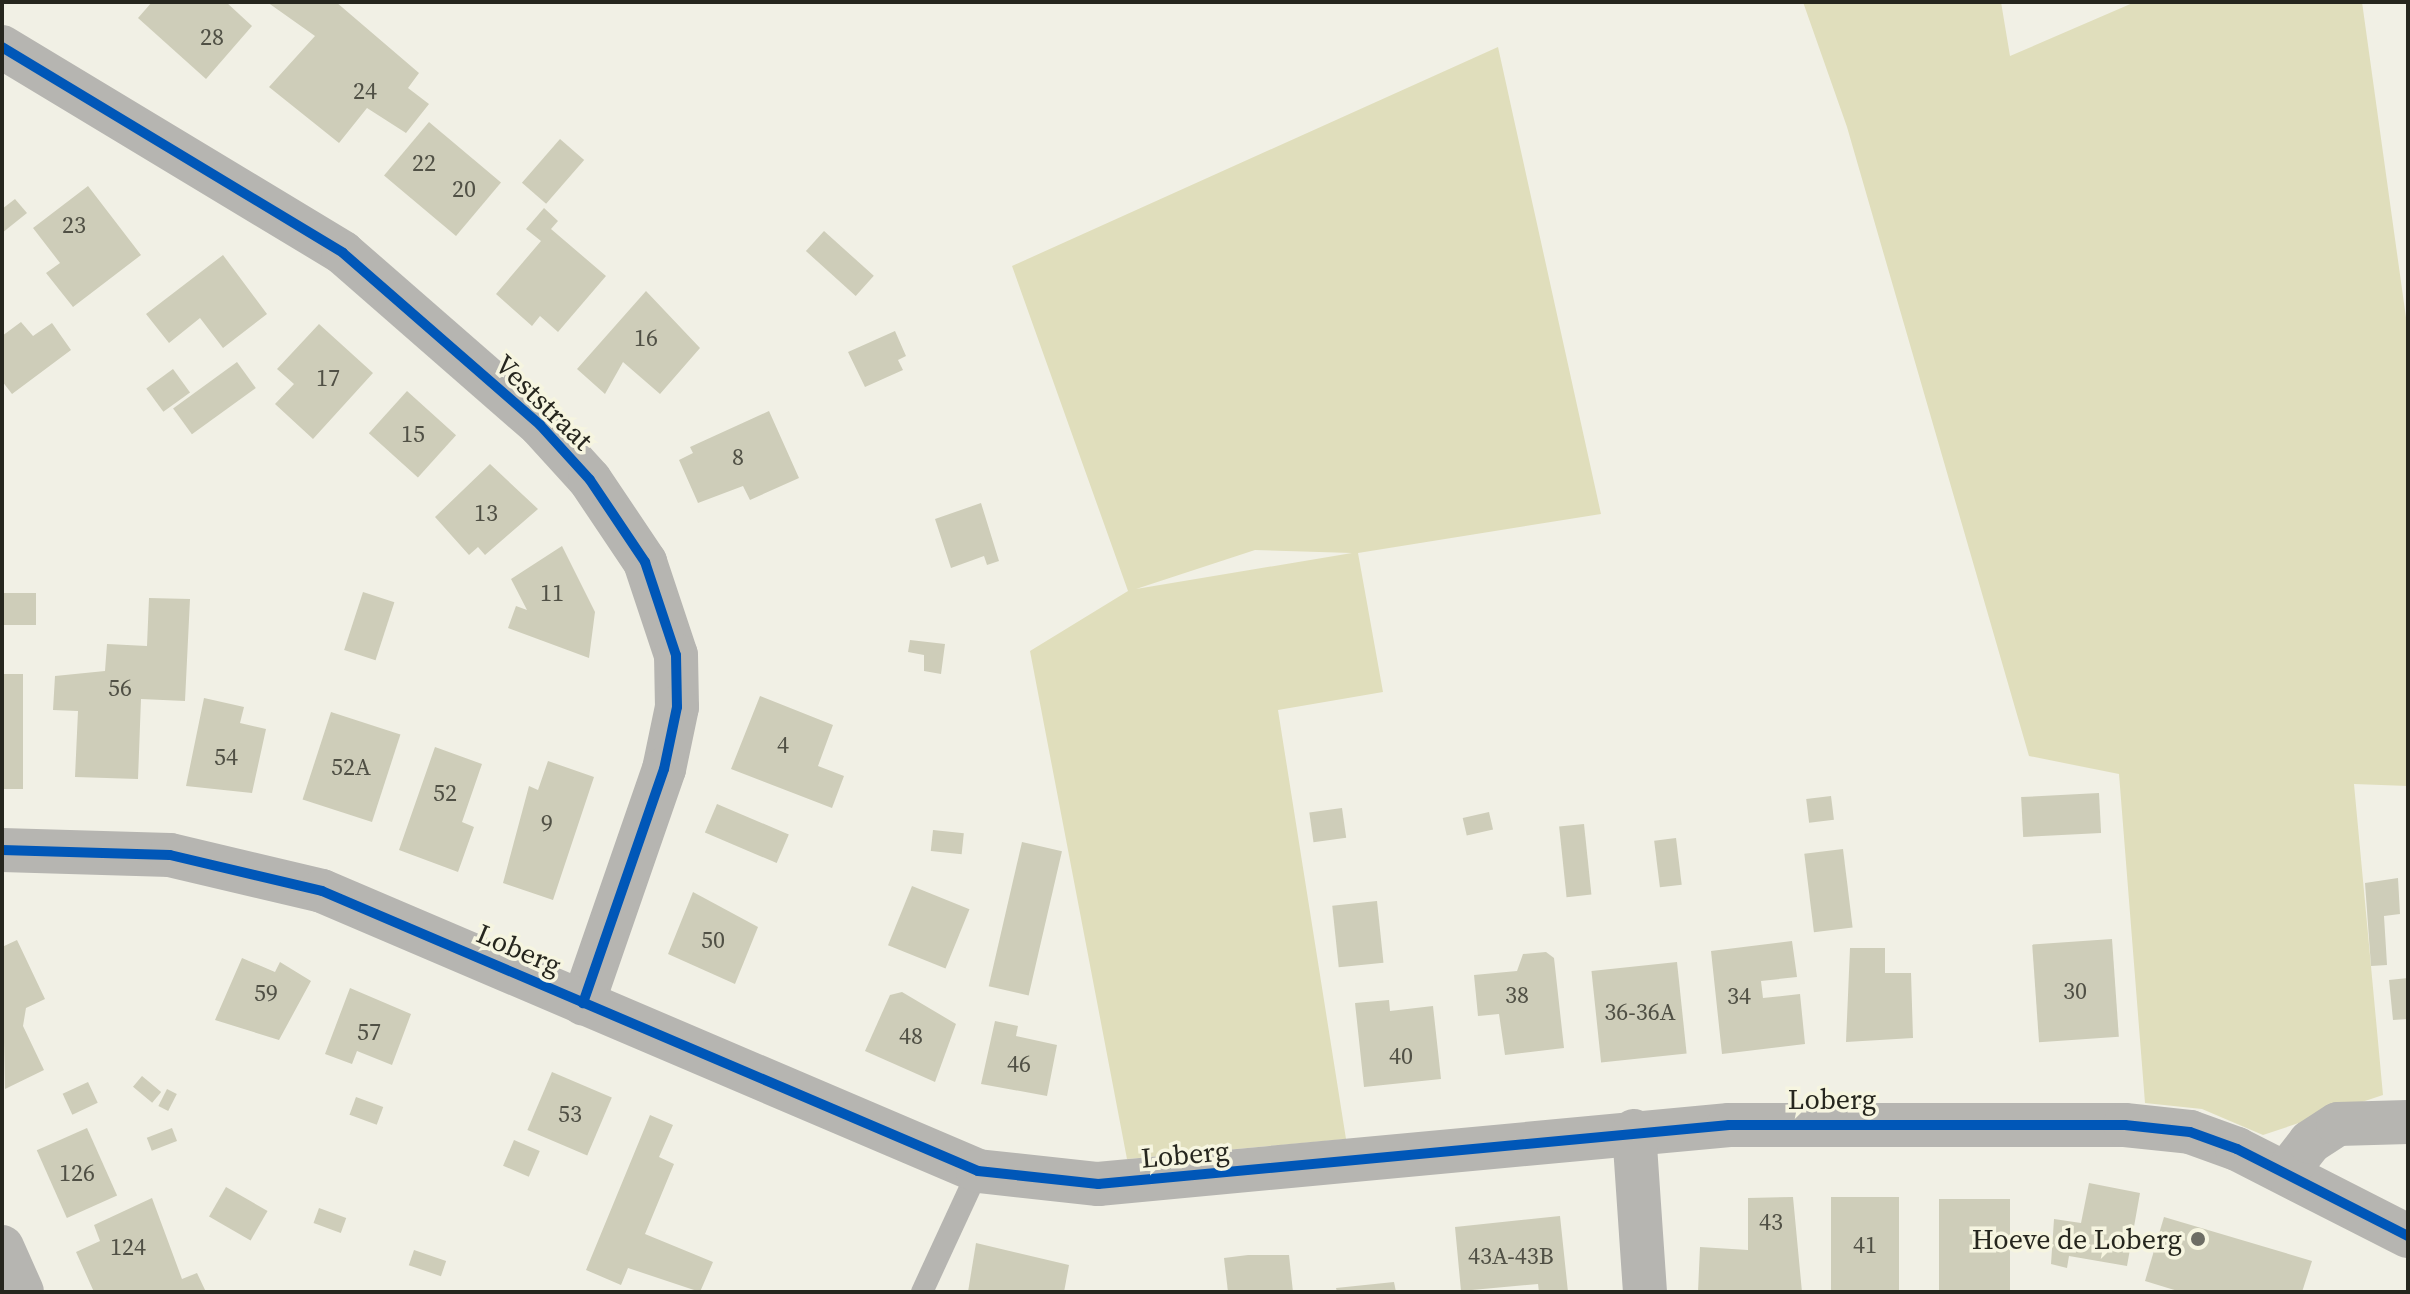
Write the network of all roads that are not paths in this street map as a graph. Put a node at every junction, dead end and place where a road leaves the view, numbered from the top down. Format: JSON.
{"nodes":[{"id":1,"x":2,"y":47,"type":"edge"},
{"id":2,"x":2,"y":850,"type":"edge"},
{"id":3,"x":583,"y":1003,"type":"junction"},
{"id":4,"x":2408,"y":1122,"type":"edge"},
{"id":5,"x":1634,"y":1131,"type":"junction"},
{"id":6,"x":978,"y":1171,"type":"junction"},
{"id":7,"x":2286,"y":1173,"type":"junction"},
{"id":8,"x":2408,"y":1236,"type":"edge"},
{"id":9,"x":2,"y":1247,"type":"edge"},
{"id":10,"x":22,"y":1292,"type":"edge"},
{"id":11,"x":922,"y":1292,"type":"edge"},
{"id":12,"x":1645,"y":1292,"type":"edge"}],
"edges":[{"from":1,"to":3,"type":"street","name":"Veststraat"},
{"from":2,"to":3,"type":"street","name":"Loberg"},
{"from":3,"to":6,"type":"street","name":"Loberg"},
{"from":4,"to":7,"type":"street"},
{"from":5,"to":6,"type":"street","name":"Loberg"},
{"from":5,"to":7,"type":"street","name":"Loberg"},
{"from":5,"to":12,"type":"street"},
{"from":6,"to":11,"type":"lane"},
{"from":7,"to":8,"type":"street","name":"Loberg"},
{"from":9,"to":10,"type":"street"}]}
